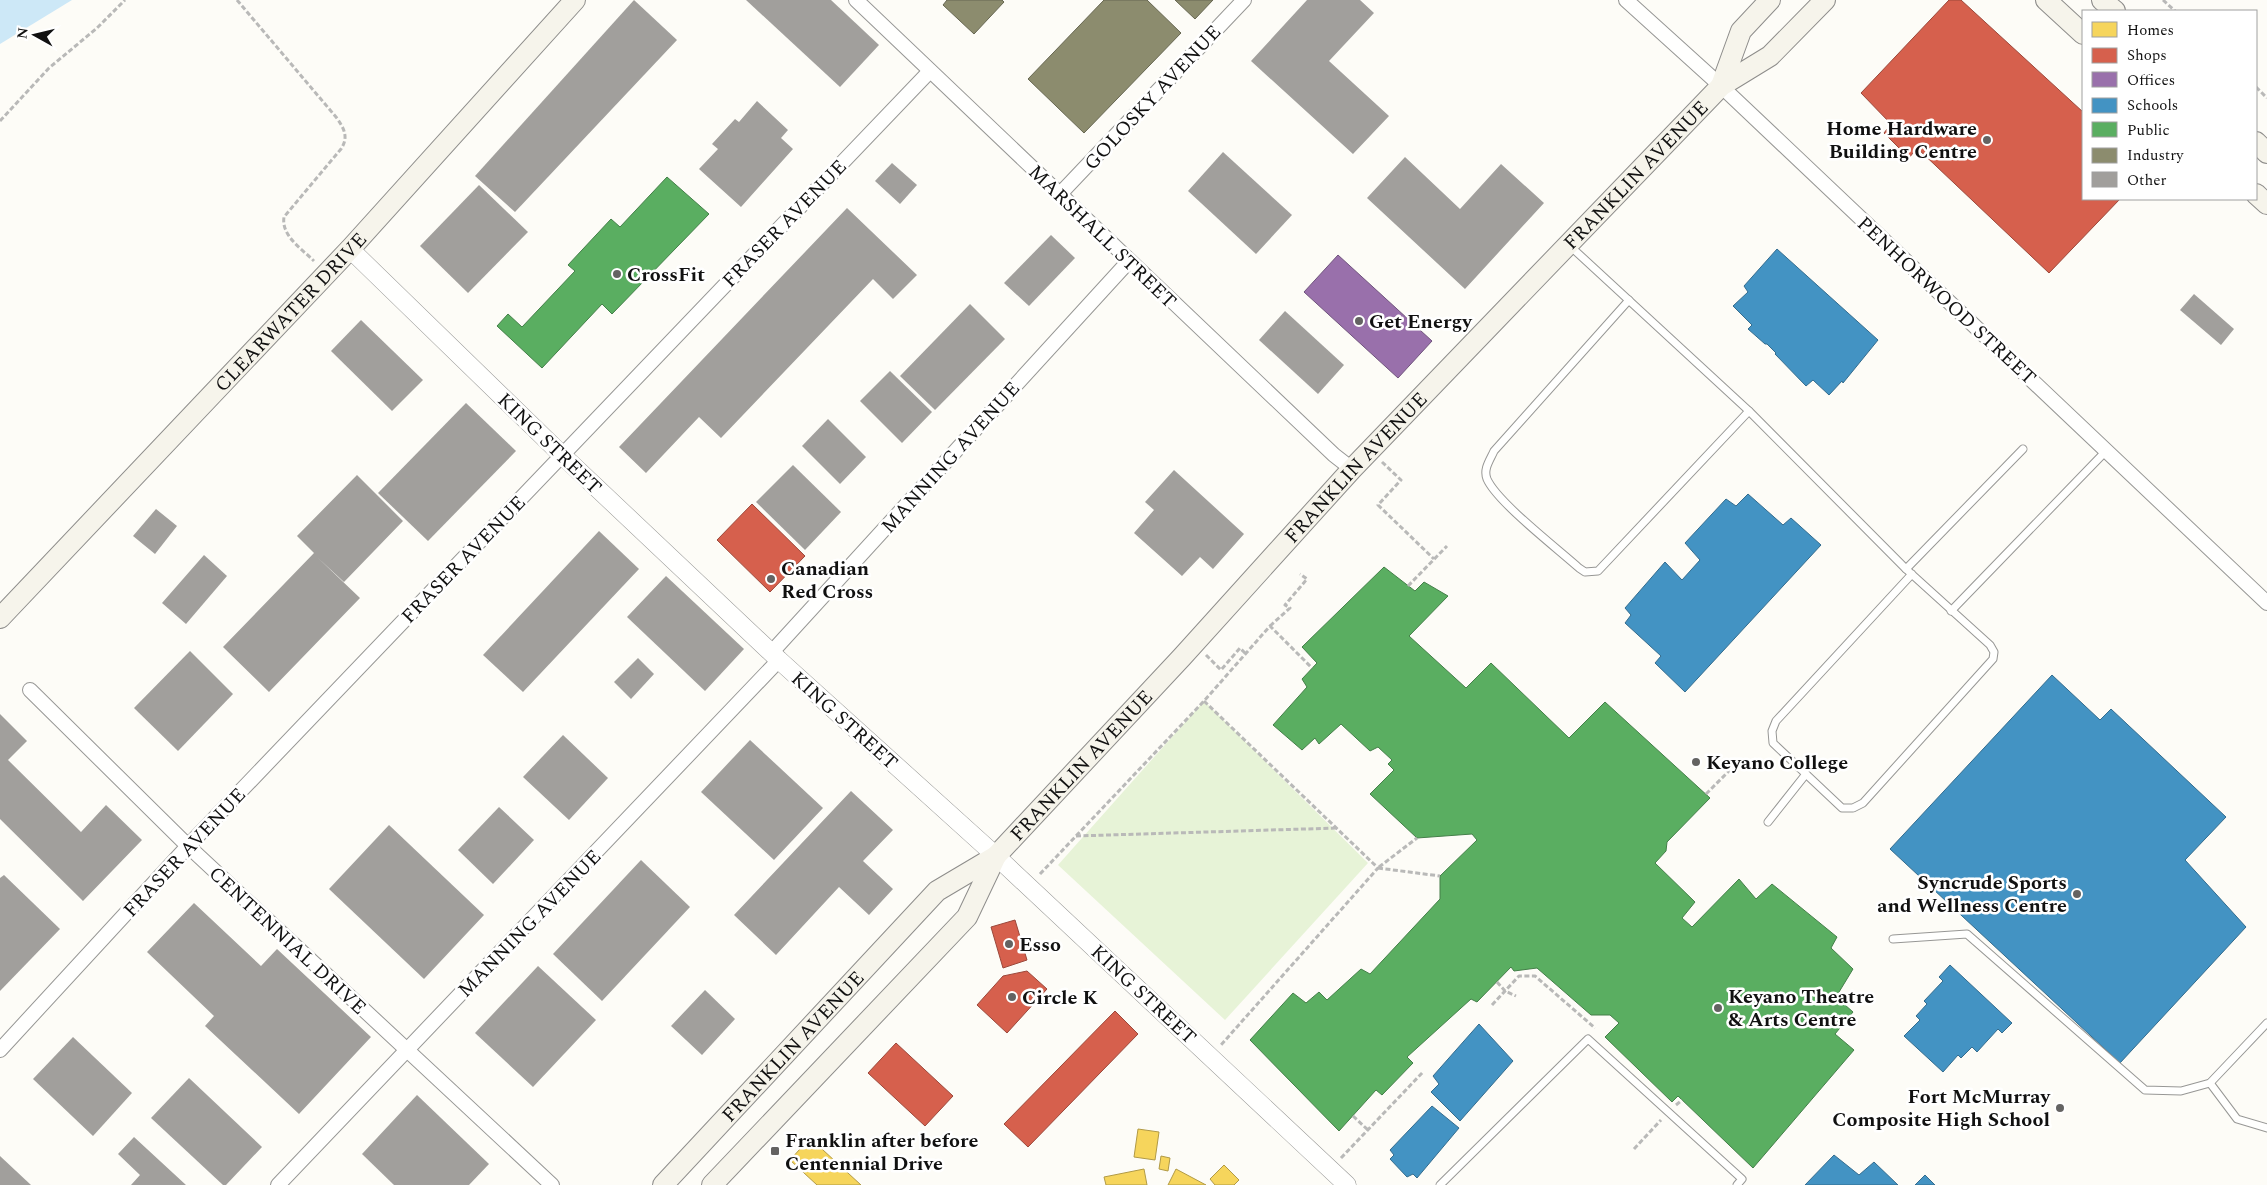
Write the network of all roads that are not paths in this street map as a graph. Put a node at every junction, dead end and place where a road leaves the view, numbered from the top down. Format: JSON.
{"nodes":[{"id":1,"x":575,"y":0,"type":"edge"},
{"id":2,"x":856,"y":0,"type":"edge"},
{"id":3,"x":1244,"y":0,"type":"edge"},
{"id":4,"x":1626,"y":0,"type":"edge"},
{"id":5,"x":1770,"y":0,"type":"edge"},
{"id":6,"x":1825,"y":0,"type":"edge"},
{"id":7,"x":2046,"y":0,"type":"edge"},
{"id":8,"x":2102,"y":0,"type":"edge"},
{"id":9,"x":2113,"y":10,"type":"edge"},
{"id":10,"x":2082,"y":33,"type":"edge"},
{"id":11,"x":930,"y":71,"type":"junction"},
{"id":12,"x":1721,"y":86,"type":"junction"},
{"id":13,"x":2257,"y":143,"type":"edge"},
{"id":14,"x":2267,"y":153,"type":"edge"},
{"id":15,"x":1060,"y":194,"type":"junction"},
{"id":16,"x":2257,"y":195,"type":"edge"},
{"id":17,"x":2267,"y":204,"type":"edge"},
{"id":18,"x":1568,"y":244,"type":"junction"},
{"id":19,"x":350,"y":249,"type":"junction"},
{"id":20,"x":1129,"y":261,"type":"junction"},
{"id":21,"x":1629,"y":300,"type":"junction"},
{"id":22,"x":1750,"y":411,"type":"junction"},
{"id":23,"x":2023,"y":449,"type":"dead end"},
{"id":24,"x":2106,"y":450,"type":"junction"},
{"id":25,"x":562,"y":455,"type":"junction"},
{"id":26,"x":1352,"y":469,"type":"junction"},
{"id":27,"x":1906,"y":569,"type":"junction"},
{"id":28,"x":1912,"y":574,"type":"junction"},
{"id":29,"x":2267,"y":603,"type":"edge"},
{"id":30,"x":1951,"y":611,"type":"junction"},
{"id":31,"x":0,"y":618,"type":"edge"},
{"id":32,"x":775,"y":656,"type":"junction"},
{"id":33,"x":30,"y":690,"type":"dead end"},
{"id":34,"x":1806,"y":774,"type":"junction"},
{"id":35,"x":1768,"y":822,"type":"dead end"},
{"id":36,"x":188,"y":846,"type":"junction"},
{"id":37,"x":996,"y":856,"type":"junction"},
{"id":38,"x":1893,"y":939,"type":"dead end"},
{"id":39,"x":2267,"y":1023,"type":"edge"},
{"id":40,"x":0,"y":1050,"type":"edge"},
{"id":41,"x":407,"y":1050,"type":"junction"},
{"id":42,"x":2210,"y":1082,"type":"junction"},
{"id":43,"x":2267,"y":1128,"type":"edge"},
{"id":44,"x":278,"y":1185,"type":"edge"},
{"id":45,"x":552,"y":1185,"type":"edge"},
{"id":46,"x":663,"y":1185,"type":"edge"},
{"id":47,"x":712,"y":1185,"type":"edge"},
{"id":48,"x":1347,"y":1185,"type":"edge"},
{"id":49,"x":1440,"y":1185,"type":"edge"},
{"id":50,"x":1738,"y":1185,"type":"edge"}],
"edges":[{"from":1,"to":19,"type":"main road","name":"CLEARWATER DRIVE"},
{"from":2,"to":11,"type":"street","name":"MARSHALL STREET"},
{"from":3,"to":15,"type":"street","name":"GOLOSKY AVENUE"},
{"from":4,"to":12,"type":"street","name":"PENHORWOOD STREET"},
{"from":5,"to":12,"type":"main road","name":"FRANKLIN AVENUE"},
{"from":6,"to":12,"type":"main road","name":"FRANKLIN AVENUE"},
{"from":7,"to":10,"type":"main road"},
{"from":8,"to":9,"type":"main road"},
{"from":11,"to":15,"type":"street","name":"MARSHALL STREET"},
{"from":11,"to":25,"type":"street","name":"FRASER AVENUE"},
{"from":12,"to":18,"type":"main road","name":"FRANKLIN AVENUE"},
{"from":12,"to":24,"type":"street","name":"PENHORWOOD STREET"},
{"from":13,"to":14,"type":"main road"},
{"from":15,"to":20,"type":"street","name":"MARSHALL STREET"},
{"from":16,"to":17,"type":"main road"},
{"from":18,"to":21,"type":"lane"},
{"from":18,"to":26,"type":"main road","name":"FRANKLIN AVENUE"},
{"from":19,"to":25,"type":"street","name":"KING STREET"},
{"from":19,"to":31,"type":"main road","name":"CLEARWATER DRIVE"},
{"from":20,"to":26,"type":"street","name":"MARSHALL STREET"},
{"from":20,"to":32,"type":"street","name":"MANNING AVENUE"},
{"from":21,"to":22,"type":"lane"},
{"from":21,"to":22,"type":"lane"},
{"from":22,"to":27,"type":"lane"},
{"from":23,"to":27,"type":"lane"},
{"from":24,"to":29,"type":"street","name":"PENHORWOOD STREET"},
{"from":24,"to":30,"type":"lane"},
{"from":25,"to":32,"type":"street","name":"KING STREET"},
{"from":25,"to":36,"type":"street","name":"FRASER AVENUE"},
{"from":26,"to":37,"type":"main road","name":"FRANKLIN AVENUE"},
{"from":27,"to":28,"type":"lane"},
{"from":28,"to":30,"type":"lane"},
{"from":28,"to":34,"type":"lane"},
{"from":30,"to":34,"type":"lane"},
{"from":32,"to":37,"type":"street","name":"KING STREET"},
{"from":32,"to":41,"type":"street","name":"MANNING AVENUE"},
{"from":33,"to":36,"type":"street","name":"CENTENNIAL DRIVE"},
{"from":34,"to":35,"type":"lane"},
{"from":36,"to":40,"type":"street","name":"FRASER AVENUE"},
{"from":36,"to":41,"type":"street","name":"CENTENNIAL DRIVE"},
{"from":37,"to":46,"type":"main road","name":"FRANKLIN AVENUE"},
{"from":37,"to":47,"type":"main road","name":"FRANKLIN AVENUE"},
{"from":37,"to":48,"type":"street","name":"KING STREET"},
{"from":38,"to":42,"type":"lane"},
{"from":39,"to":42,"type":"lane"},
{"from":41,"to":44,"type":"street","name":"MANNING AVENUE"},
{"from":41,"to":45,"type":"street","name":"CENTENNIAL DRIVE"},
{"from":42,"to":43,"type":"lane"},
{"from":49,"to":50,"type":"lane"}]}
